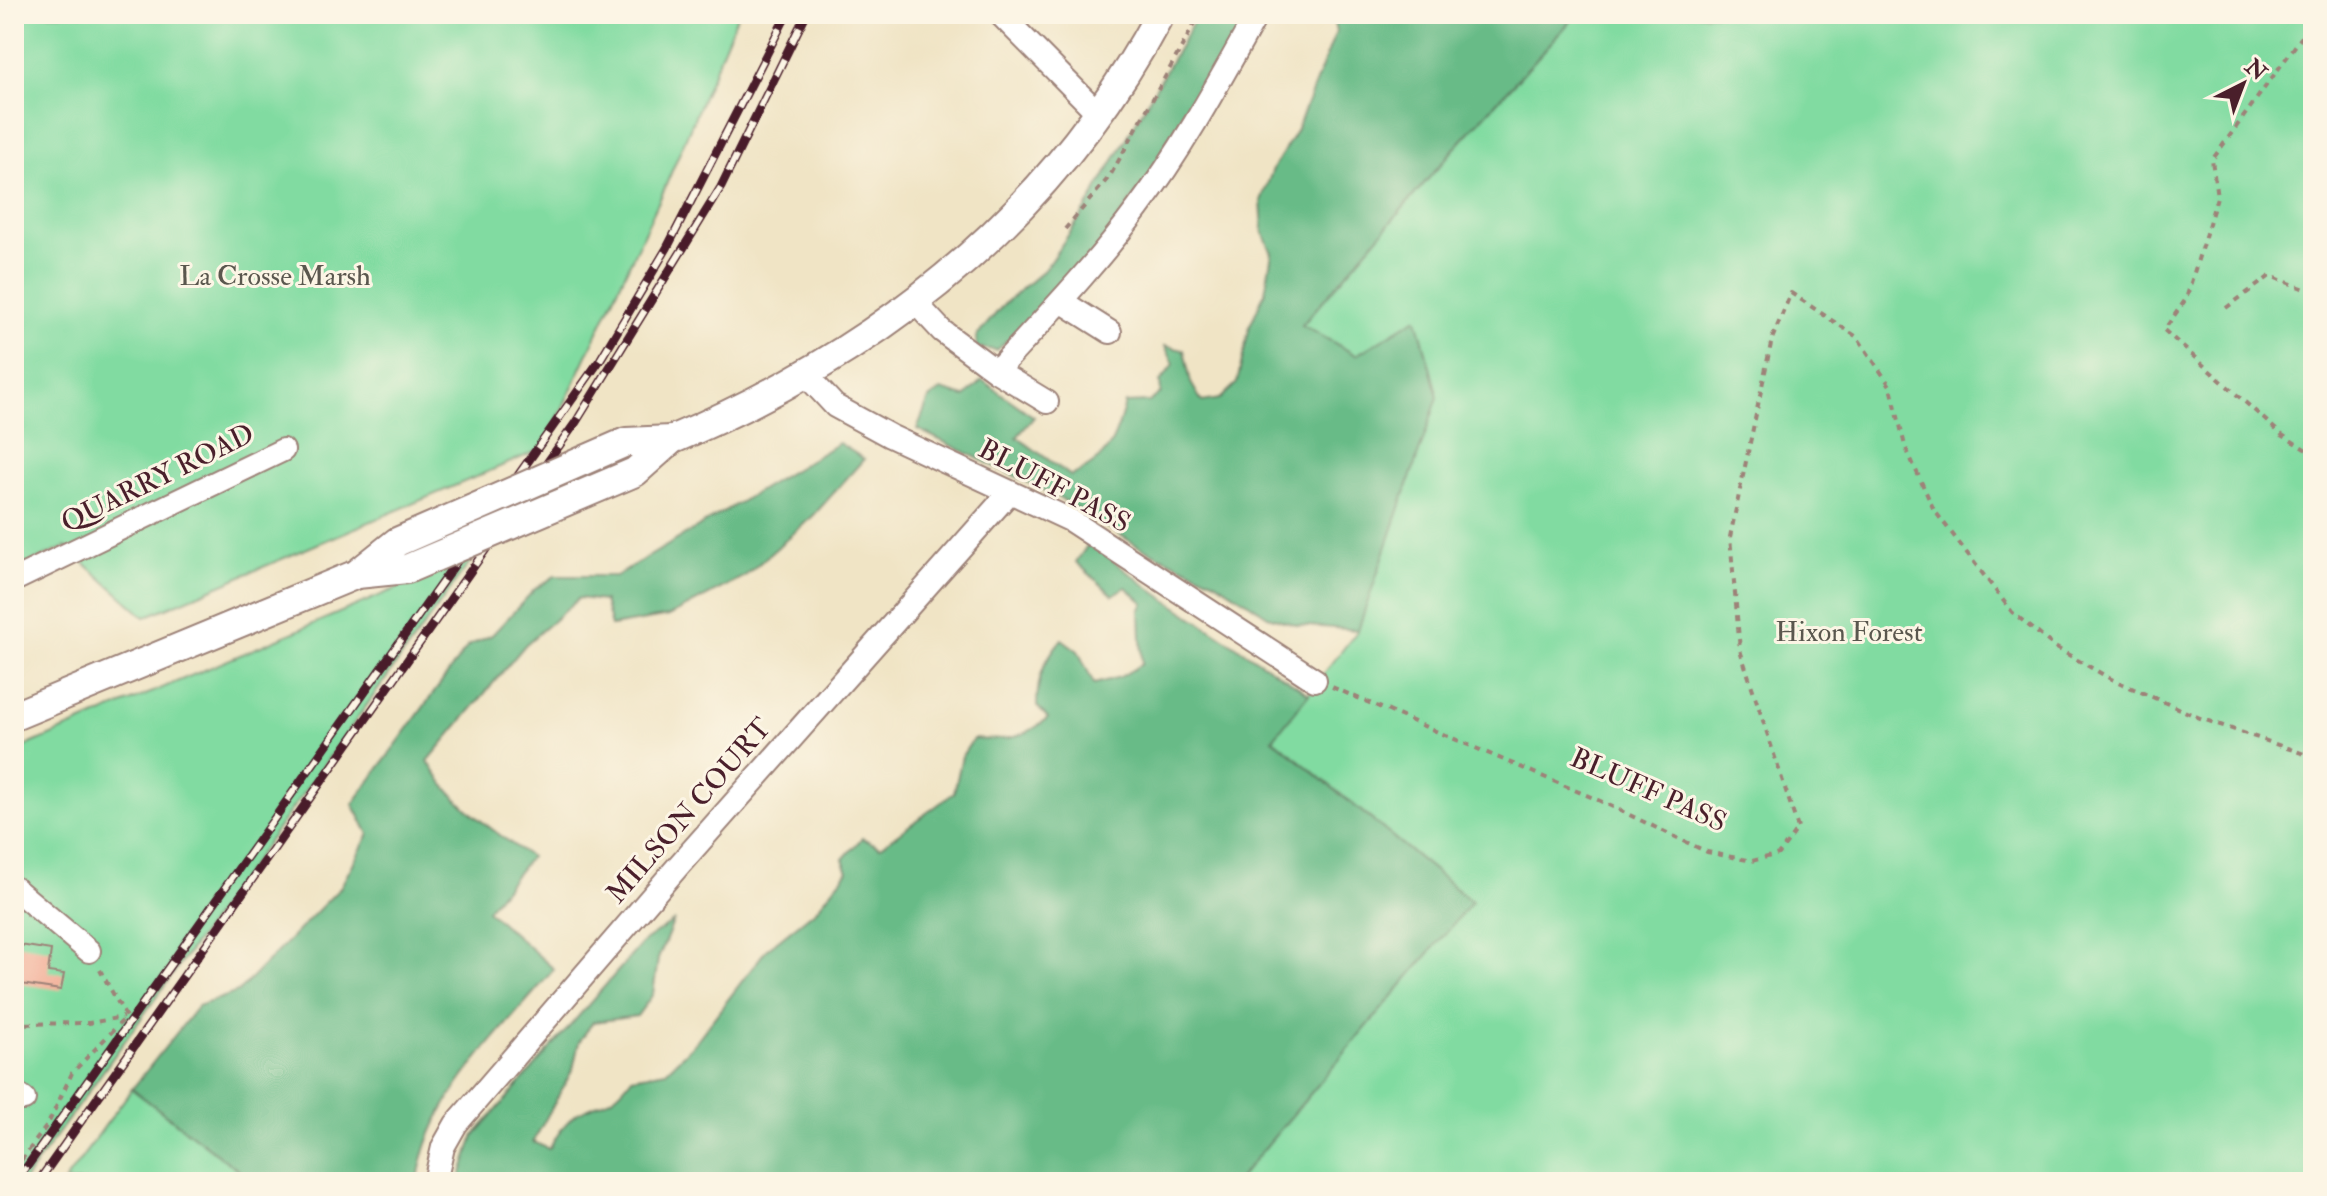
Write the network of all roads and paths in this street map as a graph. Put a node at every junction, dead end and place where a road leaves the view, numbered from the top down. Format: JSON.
{"nodes":[{"id":1,"x":1000,"y":14,"type":"edge"},
{"id":2,"x":1160,"y":14,"type":"edge"},
{"id":3,"x":1200,"y":14,"type":"edge"},
{"id":4,"x":1257,"y":14,"type":"edge"},
{"id":5,"x":2308,"y":14,"type":"edge"},
{"id":6,"x":1100,"y":115,"type":"junction"},
{"id":7,"x":1065,"y":229,"type":"dead end"},
{"id":8,"x":2313,"y":292,"type":"edge"},
{"id":9,"x":914,"y":301,"type":"junction"},
{"id":10,"x":1061,"y":301,"type":"junction"},
{"id":11,"x":2226,"y":308,"type":"dead end"},
{"id":12,"x":1110,"y":332,"type":"dead end"},
{"id":13,"x":996,"y":371,"type":"junction"},
{"id":14,"x":807,"y":376,"type":"junction"},
{"id":15,"x":1047,"y":402,"type":"dead end"},
{"id":16,"x":283,"y":450,"type":"dead end"},
{"id":17,"x":2313,"y":454,"type":"edge"},
{"id":18,"x":1010,"y":492,"type":"junction"},
{"id":19,"x":14,"y":580,"type":"edge"},
{"id":20,"x":1315,"y":680,"type":"joint"},
{"id":21,"x":14,"y":716,"type":"edge"},
{"id":22,"x":2313,"y":757,"type":"edge"},
{"id":23,"x":14,"y":888,"type":"edge"},
{"id":24,"x":89,"y":951,"type":"joint"},
{"id":25,"x":126,"y":1017,"type":"junction"},
{"id":26,"x":14,"y":1024,"type":"edge"},
{"id":27,"x":14,"y":1170,"type":"edge"},
{"id":28,"x":435,"y":1182,"type":"edge"}],
"edges":[{"from":1,"to":6,"type":"street"},
{"from":2,"to":6,"type":"main road"},
{"from":3,"to":7,"type":"path"},
{"from":4,"to":10,"type":"street"},
{"from":5,"to":17,"type":"path"},
{"from":6,"to":9,"type":"main road"},
{"from":8,"to":11,"type":"path"},
{"from":9,"to":13,"type":"street"},
{"from":9,"to":14,"type":"main road"},
{"from":10,"to":12,"type":"street"},
{"from":10,"to":13,"type":"street"},
{"from":13,"to":15,"type":"street"},
{"from":14,"to":18,"type":"street","name":"BLUFF PASS"},
{"from":14,"to":21,"type":"main road","bridge":true},
{"from":16,"to":19,"type":"street","name":"QUARRY ROAD"},
{"from":18,"to":20,"type":"street","name":"BLUFF PASS"},
{"from":18,"to":28,"type":"street","name":"MILSON COURT"},
{"from":20,"to":22,"type":"path","name":"BLUFF PASS"},
{"from":23,"to":24,"type":"street"},
{"from":24,"to":25,"type":"path"},
{"from":25,"to":26,"type":"path"},
{"from":25,"to":27,"type":"path"}]}
